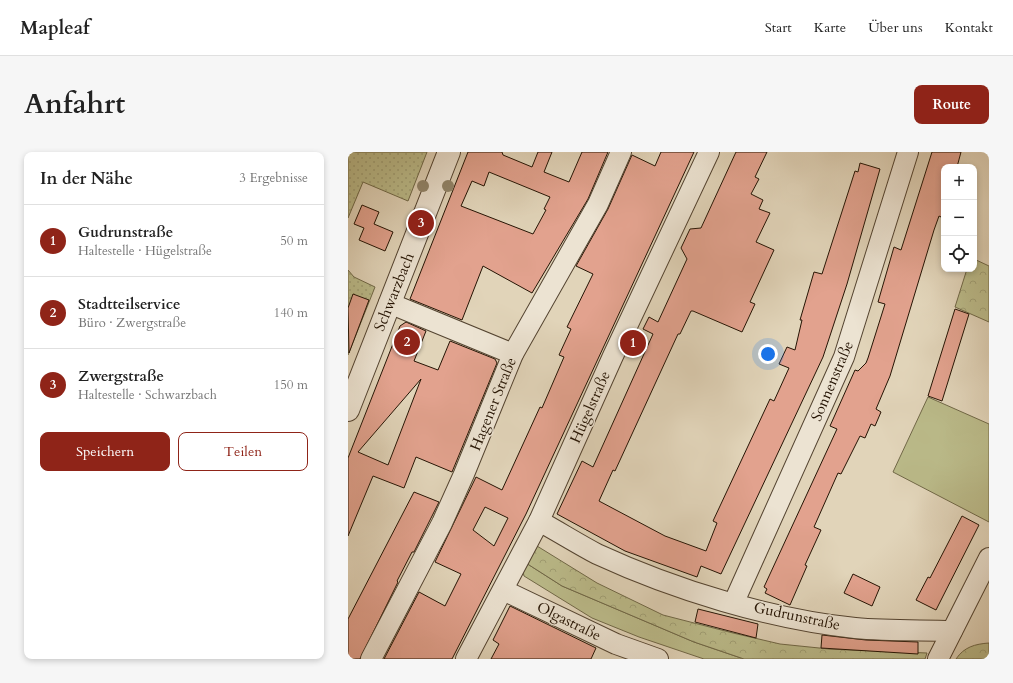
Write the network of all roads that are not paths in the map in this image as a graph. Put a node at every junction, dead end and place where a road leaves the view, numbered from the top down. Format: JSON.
{"nodes":[{"id":1,"x":449,"y":152,"type":"edge"},
{"id":2,"x":621,"y":152,"type":"edge"},
{"id":3,"x":709,"y":152,"type":"edge"},
{"id":4,"x":908,"y":152,"type":"edge"},
{"id":5,"x":389,"y":304,"type":"junction"},
{"id":6,"x":513,"y":354,"type":"junction"},
{"id":7,"x":348,"y":410,"type":"edge"},
{"id":8,"x":539,"y":521,"type":"junction"},
{"id":9,"x":989,"y":558,"type":"edge"},
{"id":10,"x":503,"y":590,"type":"junction"},
{"id":11,"x":734,"y":602,"type":"junction"},
{"id":12,"x":952,"y":631,"type":"junction"},
{"id":13,"x":371,"y":659,"type":"edge"},
{"id":14,"x":466,"y":659,"type":"edge"},
{"id":15,"x":658,"y":659,"type":"edge"},
{"id":16,"x":938,"y":659,"type":"edge"}],
"edges":[{"from":1,"to":5,"type":"street","name":"Schwarzbach"},
{"from":2,"to":6,"type":"street","name":"Hagener Straße"},
{"from":3,"to":8,"type":"street","name":"Hügelstraße"},
{"from":4,"to":11,"type":"street","name":"Sonnenstraße"},
{"from":5,"to":6,"type":"street"},
{"from":5,"to":7,"type":"street","name":"Schwarzbach"},
{"from":6,"to":13,"type":"street","name":"Hagener Straße"},
{"from":8,"to":10,"type":"street","name":"Hügelstraße"},
{"from":8,"to":11,"type":"street","name":"Gudrunstraße"},
{"from":9,"to":12,"type":"street"},
{"from":10,"to":14,"type":"street","name":"Hügelstraße"},
{"from":10,"to":15,"type":"street","name":"Olgastraße"},
{"from":11,"to":12,"type":"street","name":"Gudrunstraße"},
{"from":12,"to":16,"type":"street"}]}
